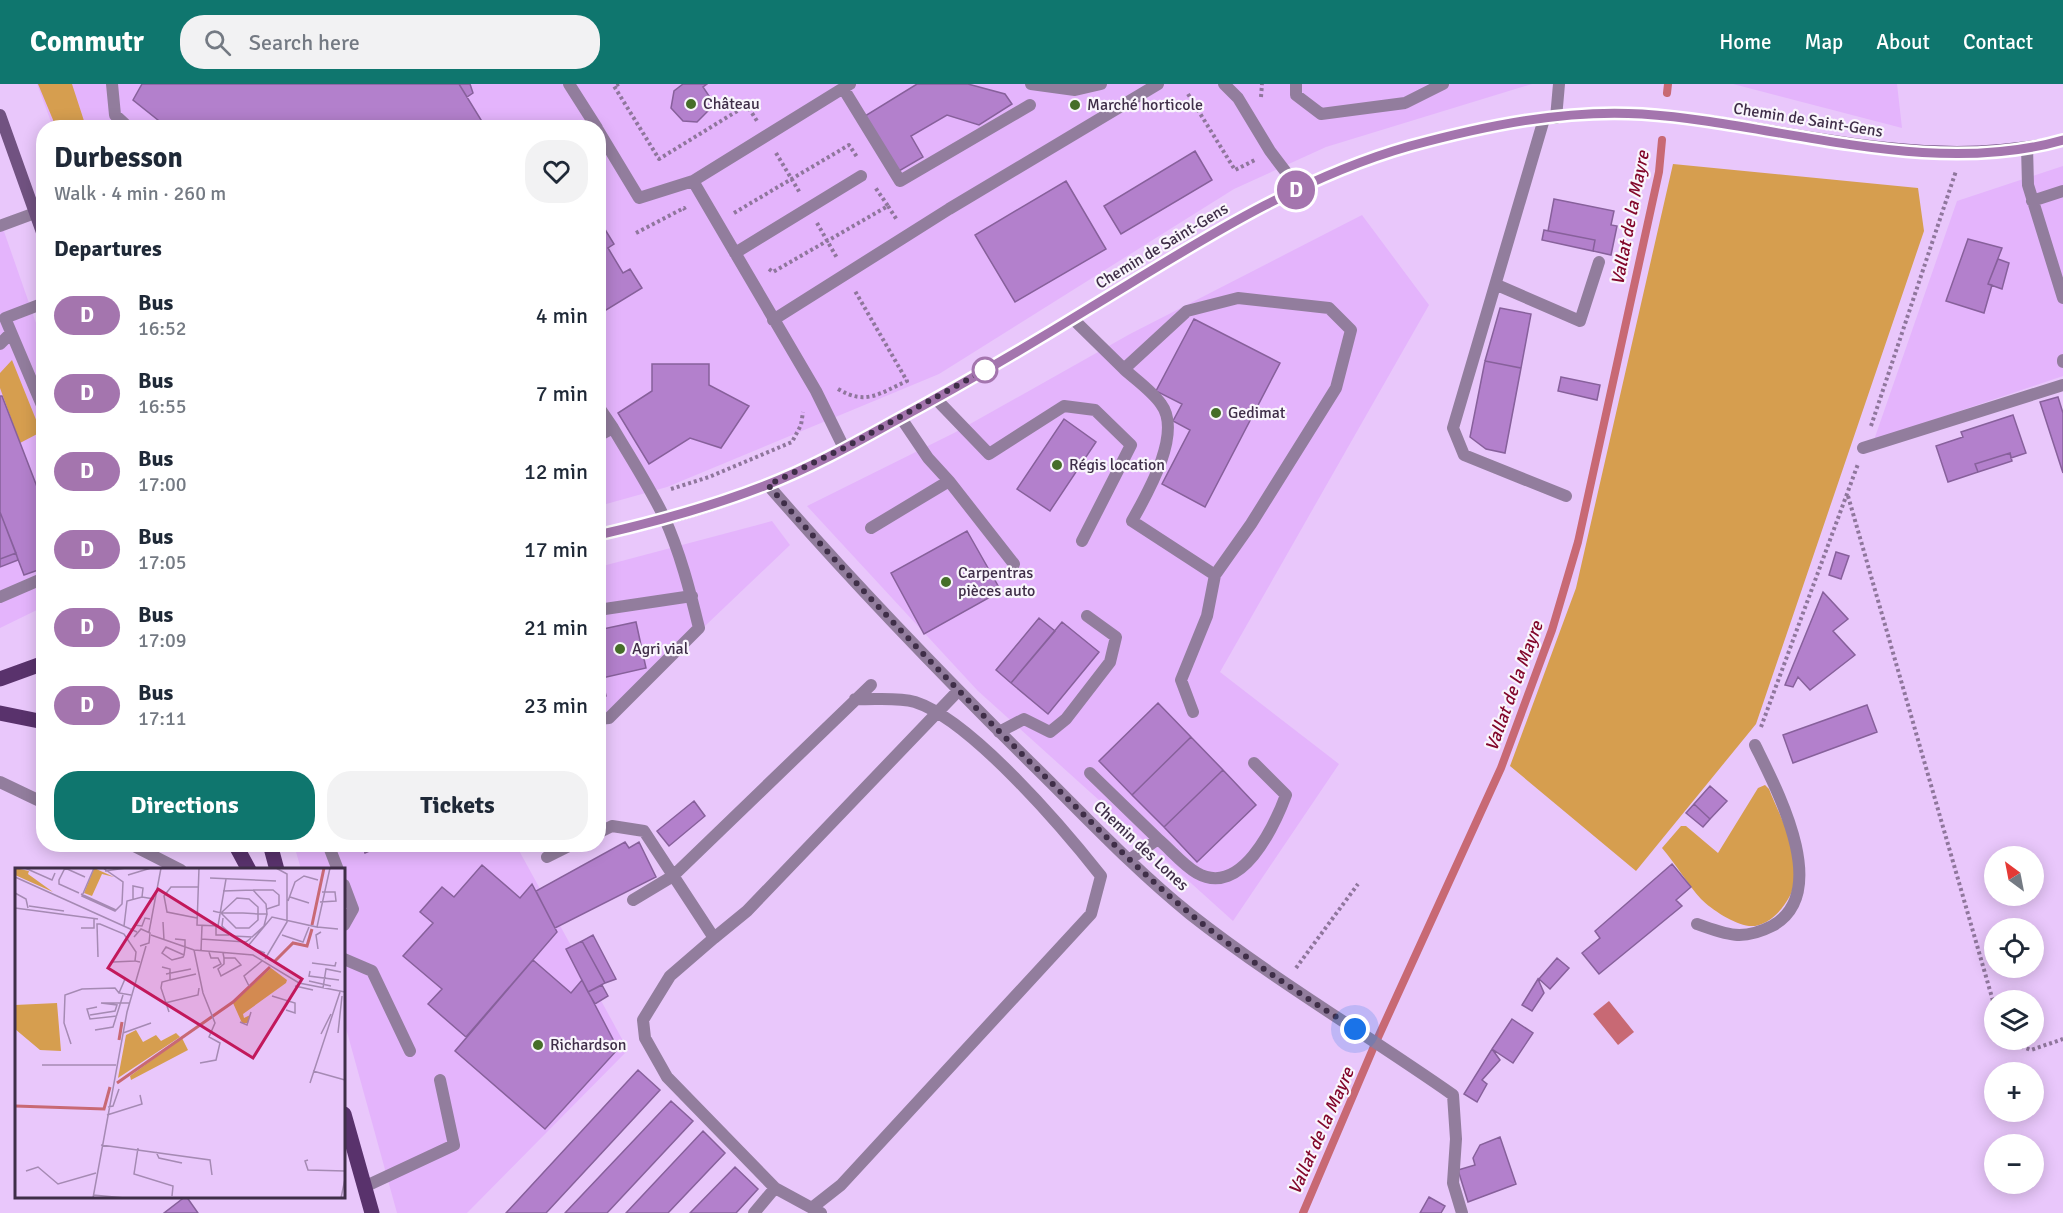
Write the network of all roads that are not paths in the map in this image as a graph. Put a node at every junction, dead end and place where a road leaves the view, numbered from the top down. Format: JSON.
{"nodes":[{"id":1,"x":111,"y":84,"type":"edge"},
{"id":2,"x":569,"y":84,"type":"edge"},
{"id":3,"x":1031,"y":84,"type":"edge"},
{"id":4,"x":1101,"y":84,"type":"edge"},
{"id":5,"x":1158,"y":84,"type":"edge"},
{"id":6,"x":1224,"y":84,"type":"edge"},
{"id":7,"x":1296,"y":84,"type":"edge"},
{"id":8,"x":1443,"y":84,"type":"edge"},
{"id":9,"x":1559,"y":84,"type":"edge"},
{"id":10,"x":846,"y":86,"type":"edge"},
{"id":11,"x":1030,"y":105,"type":"dead end"},
{"id":12,"x":0,"y":115,"type":"edge"},
{"id":13,"x":1550,"y":118,"type":"junction"},
{"id":14,"x":120,"y":120,"type":"edge"},
{"id":15,"x":591,"y":120,"type":"edge"},
{"id":16,"x":2063,"y":140,"type":"edge"},
{"id":17,"x":606,"y":145,"type":"edge"},
{"id":18,"x":2027,"y":147,"type":"junction"},
{"id":19,"x":861,"y":176,"type":"dead end"},
{"id":20,"x":693,"y":181,"type":"junction"},
{"id":21,"x":1299,"y":188,"type":"junction"},
{"id":22,"x":2063,"y":191,"type":"edge"},
{"id":23,"x":2032,"y":201,"type":"junction"},
{"id":24,"x":35,"y":213,"type":"joint"},
{"id":25,"x":0,"y":226,"type":"edge"},
{"id":26,"x":735,"y":253,"type":"junction"},
{"id":27,"x":1599,"y":262,"type":"dead end"},
{"id":28,"x":1497,"y":285,"type":"junction"},
{"id":29,"x":2063,"y":298,"type":"edge"},
{"id":30,"x":36,"y":306,"type":"edge"},
{"id":31,"x":1073,"y":319,"type":"junction"},
{"id":32,"x":774,"y":320,"type":"junction"},
{"id":33,"x":11,"y":333,"type":"junction"},
{"id":34,"x":0,"y":344,"type":"edge"},
{"id":35,"x":1124,"y":369,"type":"junction"},
{"id":36,"x":2063,"y":385,"type":"edge"},
{"id":37,"x":36,"y":391,"type":"edge"},
{"id":38,"x":936,"y":399,"type":"junction"},
{"id":39,"x":606,"y":418,"type":"edge"},
{"id":40,"x":901,"y":418,"type":"junction"},
{"id":41,"x":613,"y":428,"type":"junction"},
{"id":42,"x":606,"y":432,"type":"edge"},
{"id":43,"x":844,"y":448,"type":"junction"},
{"id":44,"x":1863,"y":448,"type":"dead end"},
{"id":45,"x":949,"y":481,"type":"junction"},
{"id":46,"x":768,"y":485,"type":"junction"},
{"id":47,"x":1566,"y":496,"type":"dead end"},
{"id":48,"x":665,"y":520,"type":"junction"},
{"id":49,"x":871,"y":528,"type":"dead end"},
{"id":50,"x":606,"y":533,"type":"edge"},
{"id":51,"x":1082,"y":541,"type":"dead end"},
{"id":52,"x":1014,"y":564,"type":"dead end"},
{"id":53,"x":1215,"y":575,"type":"junction"},
{"id":54,"x":36,"y":581,"type":"edge"},
{"id":55,"x":692,"y":596,"type":"junction"},
{"id":56,"x":0,"y":597,"type":"edge"},
{"id":57,"x":606,"y":609,"type":"edge"},
{"id":58,"x":1087,"y":616,"type":"dead end"},
{"id":59,"x":36,"y":666,"type":"edge"},
{"id":60,"x":0,"y":679,"type":"edge"},
{"id":61,"x":871,"y":685,"type":"dead end"},
{"id":62,"x":957,"y":692,"type":"junction"},
{"id":63,"x":855,"y":699,"type":"junction"},
{"id":64,"x":938,"y":711,"type":"junction"},
{"id":65,"x":1193,"y":712,"type":"dead end"},
{"id":66,"x":0,"y":713,"type":"edge"},
{"id":67,"x":606,"y":718,"type":"edge"},
{"id":68,"x":36,"y":720,"type":"edge"},
{"id":69,"x":999,"y":732,"type":"junction"},
{"id":70,"x":1755,"y":745,"type":"dead end"},
{"id":71,"x":1254,"y":763,"type":"dead end"},
{"id":72,"x":1090,"y":773,"type":"dead end"},
{"id":73,"x":0,"y":782,"type":"edge"},
{"id":74,"x":36,"y":800,"type":"edge"},
{"id":75,"x":606,"y":829,"type":"edge"},
{"id":76,"x":1158,"y":839,"type":"junction"},
{"id":77,"x":146,"y":852,"type":"edge"},
{"id":78,"x":239,"y":852,"type":"edge"},
{"id":79,"x":272,"y":852,"type":"edge"},
{"id":80,"x":331,"y":852,"type":"edge"},
{"id":81,"x":556,"y":852,"type":"edge"},
{"id":82,"x":546,"y":857,"type":"dead end"},
{"id":83,"x":1129,"y":860,"type":"junction"},
{"id":84,"x":177,"y":868,"type":"edge"},
{"id":85,"x":248,"y":868,"type":"edge"},
{"id":86,"x":276,"y":868,"type":"edge"},
{"id":87,"x":337,"y":868,"type":"edge"},
{"id":88,"x":673,"y":876,"type":"junction"},
{"id":89,"x":345,"y":888,"type":"edge"},
{"id":90,"x":633,"y":900,"type":"dead end"},
{"id":91,"x":345,"y":923,"type":"edge"},
{"id":92,"x":1698,"y":924,"type":"dead end"},
{"id":93,"x":714,"y":938,"type":"junction"},
{"id":94,"x":345,"y":959,"type":"edge"},
{"id":95,"x":410,"y":1051,"type":"dead end"},
{"id":96,"x":440,"y":1080,"type":"dead end"},
{"id":97,"x":345,"y":1118,"type":"edge"},
{"id":98,"x":364,"y":1187,"type":"junction"},
{"id":99,"x":775,"y":1188,"type":"junction"},
{"id":100,"x":817,"y":1210,"type":"edge"},
{"id":101,"x":372,"y":1213,"type":"edge"},
{"id":102,"x":754,"y":1213,"type":"edge"},
{"id":103,"x":1462,"y":1213,"type":"edge"}],
"edges":[{"from":1,"to":14,"type":"street"},
{"from":2,"to":15,"type":"street"},
{"from":3,"to":4,"type":"street"},
{"from":5,"to":32,"type":"street"},
{"from":6,"to":21,"type":"street"},
{"from":7,"to":8,"type":"street"},
{"from":9,"to":13,"type":"street"},
{"from":10,"to":11,"type":"street"},
{"from":10,"to":20,"type":"street"},
{"from":12,"to":24,"type":"main road"},
{"from":13,"to":18,"type":"main road","name":"Chemin de Saint-Gens"},
{"from":13,"to":21,"type":"main road","name":"Chemin de Saint-Gens"},
{"from":13,"to":28,"type":"street"},
{"from":16,"to":18,"type":"main road","name":"Chemin de Saint-Gens"},
{"from":17,"to":20,"type":"street"},
{"from":18,"to":23,"type":"street"},
{"from":19,"to":26,"type":"street"},
{"from":20,"to":26,"type":"street"},
{"from":21,"to":31,"type":"main road","name":"Chemin de Saint-Gens"},
{"from":22,"to":23,"type":"street"},
{"from":23,"to":29,"type":"street"},
{"from":24,"to":25,"type":"street"},
{"from":26,"to":32,"type":"street"},
{"from":27,"to":28,"type":"street"},
{"from":28,"to":47,"type":"street"},
{"from":30,"to":33,"type":"street"},
{"from":31,"to":35,"type":"street"},
{"from":31,"to":38,"type":"main road","name":"Chemin de Saint-Gens"},
{"from":32,"to":43,"type":"street"},
{"from":33,"to":34,"type":"street"},
{"from":33,"to":37,"type":"street"},
{"from":35,"to":53,"type":"street"},
{"from":35,"to":53,"type":"street"},
{"from":36,"to":44,"type":"street"},
{"from":38,"to":40,"type":"main road","name":"Chemin de Saint-Gens"},
{"from":38,"to":51,"type":"street"},
{"from":39,"to":41,"type":"street"},
{"from":40,"to":43,"type":"main road","name":"Chemin de Saint-Gens"},
{"from":40,"to":45,"type":"street"},
{"from":41,"to":42,"type":"street"},
{"from":41,"to":48,"type":"street"},
{"from":43,"to":46,"type":"main road","name":"Chemin de Saint-Gens"},
{"from":45,"to":49,"type":"street"},
{"from":45,"to":52,"type":"street"},
{"from":46,"to":48,"type":"main road","name":"Chemin de Saint-Gens"},
{"from":46,"to":62,"type":"street","name":"Chemin des Lones"},
{"from":48,"to":50,"type":"main road","name":"Chemin de Saint-Gens"},
{"from":48,"to":55,"type":"street"},
{"from":53,"to":65,"type":"street"},
{"from":54,"to":56,"type":"street"},
{"from":55,"to":57,"type":"street"},
{"from":55,"to":67,"type":"street"},
{"from":58,"to":69,"type":"street"},
{"from":59,"to":60,"type":"main road"},
{"from":61,"to":63,"type":"street"},
{"from":62,"to":64,"type":"street"},
{"from":62,"to":69,"type":"street","name":"Chemin des Lones"},
{"from":63,"to":64,"type":"street"},
{"from":63,"to":88,"type":"street"},
{"from":64,"to":93,"type":"street"},
{"from":64,"to":100,"type":"street"},
{"from":66,"to":68,"type":"main road"},
{"from":69,"to":83,"type":"street","name":"Chemin des Lones"},
{"from":70,"to":92,"type":"street"},
{"from":71,"to":76,"type":"street"},
{"from":72,"to":76,"type":"street"},
{"from":73,"to":74,"type":"street"},
{"from":75,"to":88,"type":"street"},
{"from":76,"to":83,"type":"street"},
{"from":77,"to":84,"type":"street"},
{"from":78,"to":85,"type":"main road"},
{"from":79,"to":86,"type":"main road"},
{"from":80,"to":87,"type":"street"},
{"from":81,"to":82,"type":"street"},
{"from":83,"to":103,"type":"street","name":"Chemin des Lones"},
{"from":88,"to":90,"type":"street"},
{"from":88,"to":93,"type":"street"},
{"from":89,"to":91,"type":"street"},
{"from":93,"to":99,"type":"street"},
{"from":94,"to":95,"type":"street"},
{"from":96,"to":98,"type":"street"},
{"from":97,"to":98,"type":"main road"},
{"from":98,"to":101,"type":"main road"},
{"from":99,"to":100,"type":"street"},
{"from":99,"to":102,"type":"street"}]}
